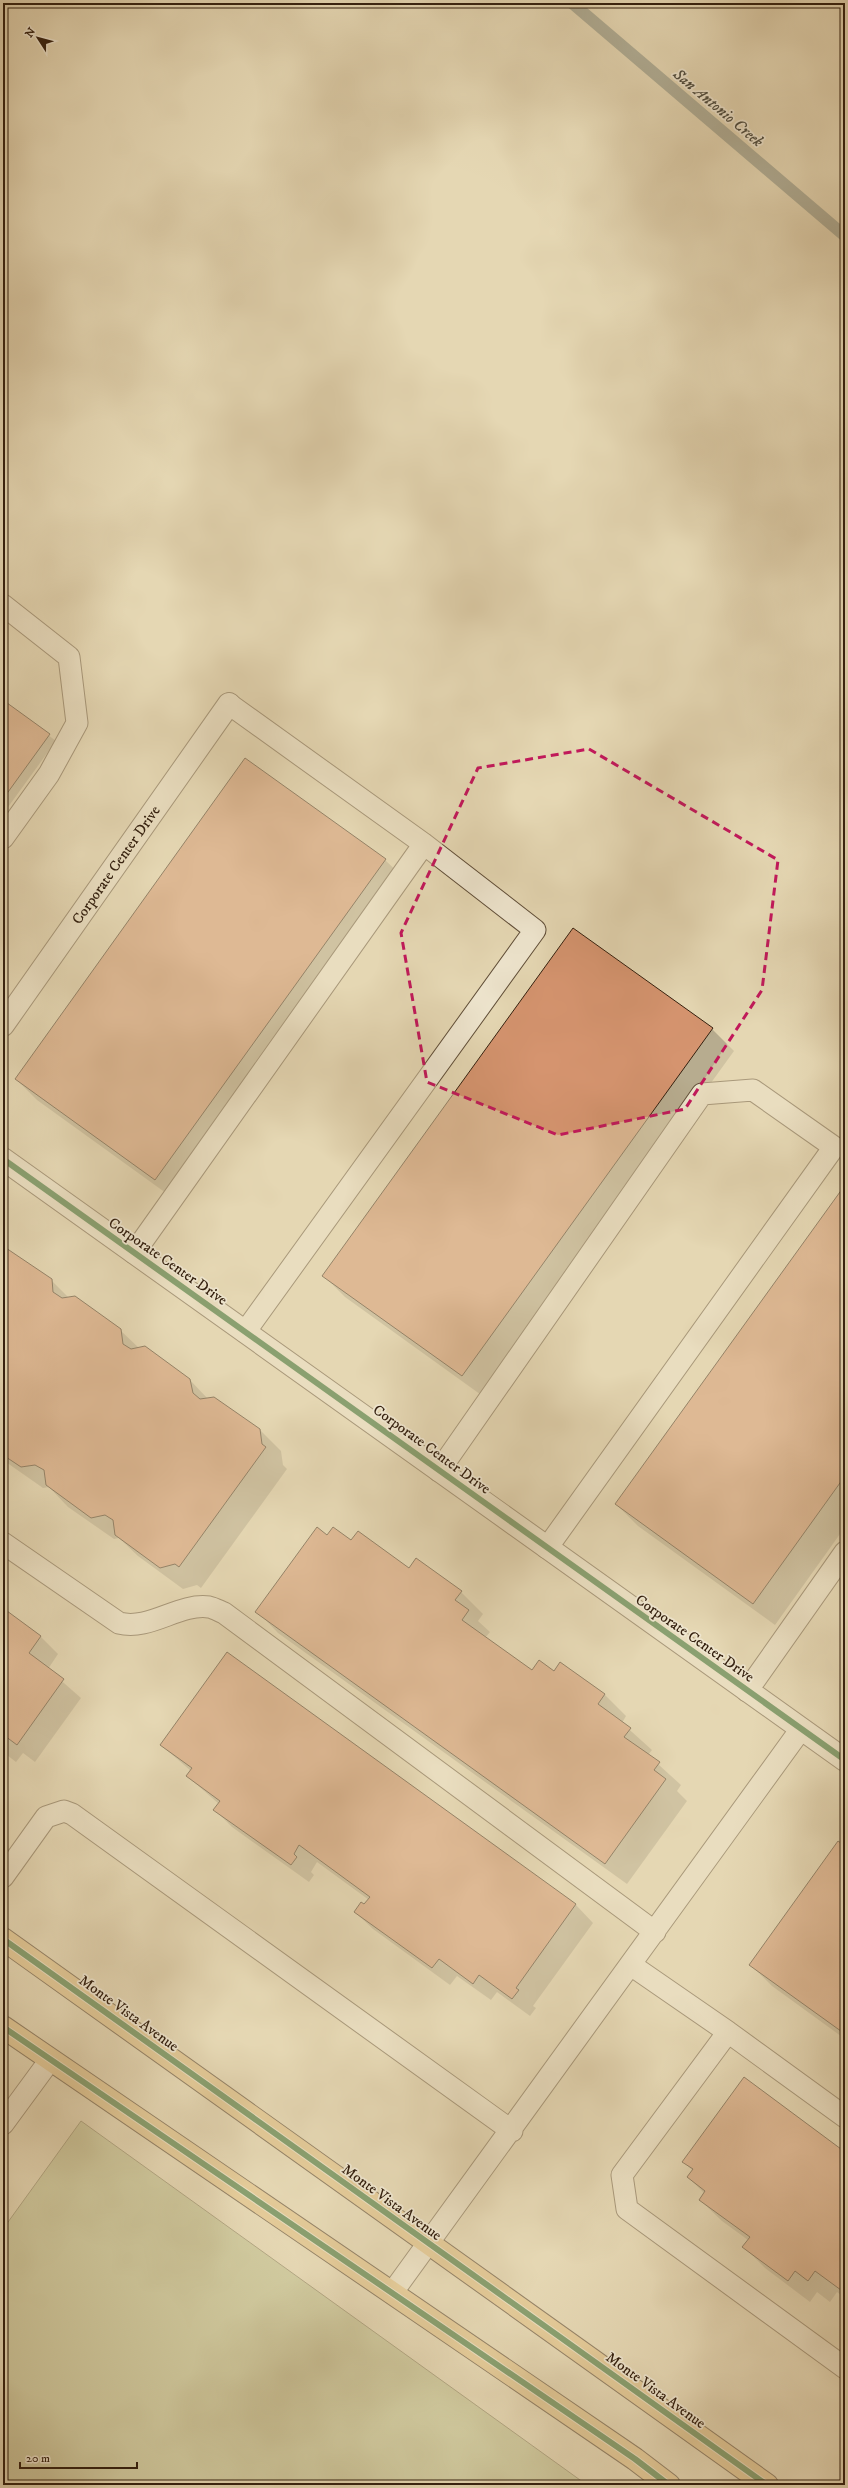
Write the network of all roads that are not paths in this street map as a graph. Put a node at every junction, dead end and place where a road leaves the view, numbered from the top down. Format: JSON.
{"nodes":[{"id":1,"x":3,"y":605,"type":"edge"},
{"id":2,"x":229,"y":704,"type":"joint"},
{"id":3,"x":3,"y":838,"type":"edge"},
{"id":4,"x":424,"y":844,"type":"junction"},
{"id":5,"x":3,"y":1025,"type":"edge"},
{"id":6,"x":840,"y":1151,"type":"edge"},
{"id":7,"x":3,"y":1159,"type":"edge"},
{"id":8,"x":134,"y":1253,"type":"junction"},
{"id":9,"x":245,"y":1332,"type":"junction"},
{"id":10,"x":439,"y":1471,"type":"junction"},
{"id":11,"x":3,"y":1543,"type":"edge"},
{"id":12,"x":547,"y":1548,"type":"junction"},
{"id":13,"x":845,"y":1552,"type":"edge"},
{"id":14,"x":747,"y":1690,"type":"junction"},
{"id":15,"x":801,"y":1729,"type":"junction"},
{"id":16,"x":845,"y":1760,"type":"edge"},
{"id":17,"x":3,"y":1877,"type":"edge"},
{"id":18,"x":655,"y":1932,"type":"junction"},
{"id":19,"x":3,"y":1939,"type":"edge"},
{"id":20,"x":631,"y":1965,"type":"junction"},
{"id":21,"x":3,"y":2027,"type":"edge"},
{"id":22,"x":728,"y":2032,"type":"junction"},
{"id":23,"x":50,"y":2060,"type":"junction"},
{"id":24,"x":845,"y":2117,"type":"edge"},
{"id":25,"x":3,"y":2124,"type":"edge"},
{"id":26,"x":512,"y":2131,"type":"junction"},
{"id":27,"x":429,"y":2244,"type":"junction"},
{"id":28,"x":392,"y":2293,"type":"junction"},
{"id":29,"x":845,"y":2368,"type":"edge"},
{"id":30,"x":669,"y":2485,"type":"edge"},
{"id":31,"x":767,"y":2485,"type":"edge"}],
"edges":[{"from":1,"to":3,"type":"lane"},
{"from":2,"to":4,"type":"lane"},
{"from":2,"to":5,"type":"street","name":"Corporate Center Drive"},
{"from":4,"to":8,"type":"lane"},
{"from":4,"to":9,"type":"lane"},
{"from":6,"to":10,"type":"lane"},
{"from":6,"to":12,"type":"lane"},
{"from":7,"to":8,"type":"street","name":"Corporate Center Drive"},
{"from":8,"to":9,"type":"street","name":"Corporate Center Drive"},
{"from":9,"to":10,"type":"street","name":"Corporate Center Drive"},
{"from":10,"to":12,"type":"street","name":"Corporate Center Drive"},
{"from":11,"to":18,"type":"lane"},
{"from":12,"to":14,"type":"street","name":"Corporate Center Drive"},
{"from":13,"to":14,"type":"lane"},
{"from":14,"to":15,"type":"street","name":"Corporate Center Drive"},
{"from":15,"to":16,"type":"street","name":"Corporate Center Drive"},
{"from":15,"to":18,"type":"lane"},
{"from":17,"to":26,"type":"lane"},
{"from":18,"to":20,"type":"lane"},
{"from":19,"to":27,"type":"main road","name":"Monte Vista Avenue"},
{"from":20,"to":22,"type":"lane"},
{"from":20,"to":26,"type":"lane"},
{"from":21,"to":23,"type":"main road"},
{"from":22,"to":24,"type":"lane"},
{"from":22,"to":29,"type":"lane"},
{"from":23,"to":25,"type":"lane"},
{"from":23,"to":28,"type":"main road"},
{"from":26,"to":27,"type":"lane"},
{"from":27,"to":28,"type":"lane"},
{"from":27,"to":31,"type":"main road","name":"Monte Vista Avenue"},
{"from":28,"to":30,"type":"main road"}]}
